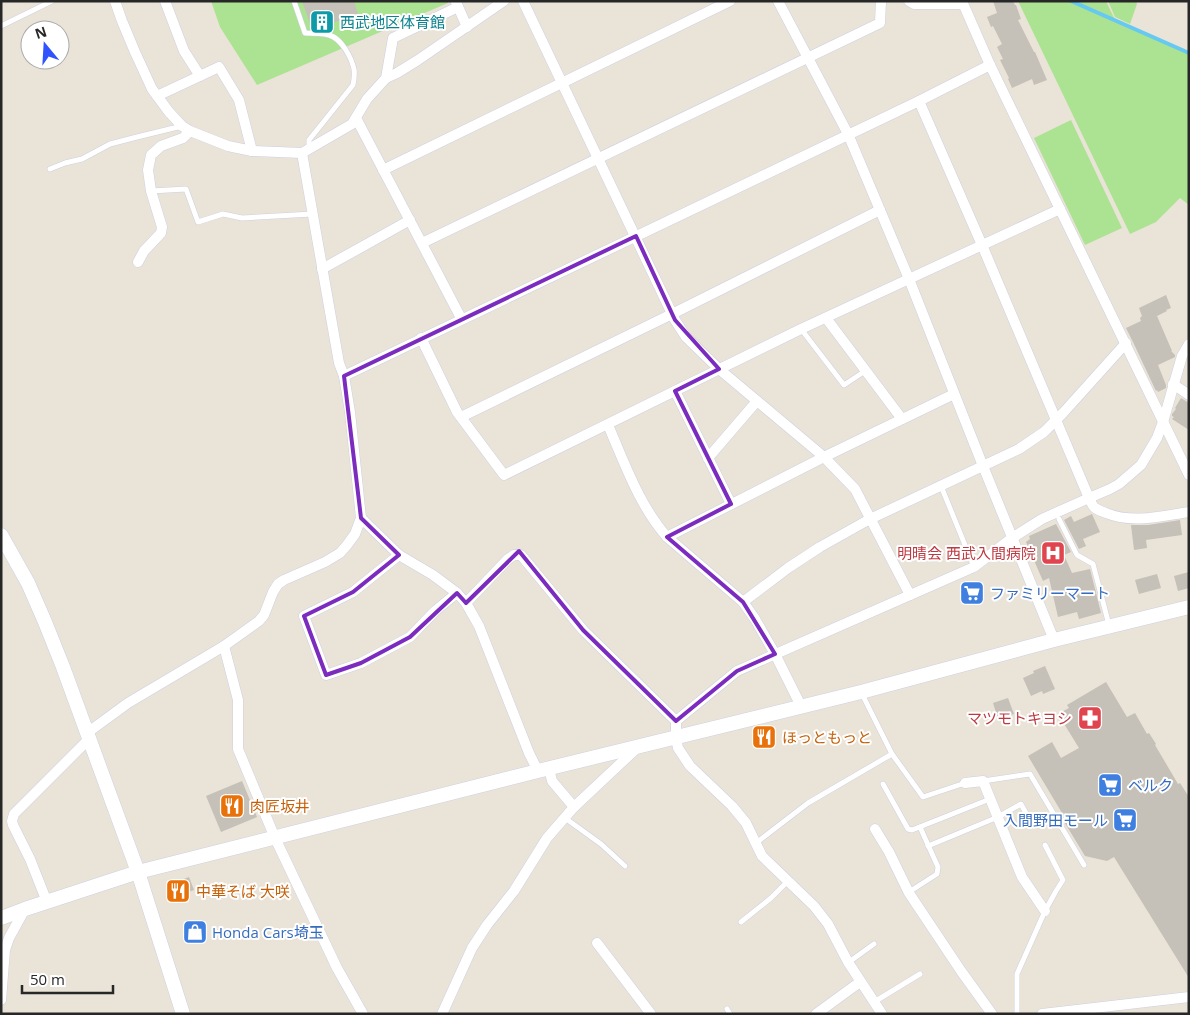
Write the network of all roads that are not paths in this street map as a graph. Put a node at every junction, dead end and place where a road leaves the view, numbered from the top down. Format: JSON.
{"nodes":[{"id":1,"x":52,"y":1,"type":"edge"},
{"id":2,"x":115,"y":1,"type":"edge"},
{"id":3,"x":165,"y":1,"type":"edge"},
{"id":4,"x":294,"y":1,"type":"edge"},
{"id":5,"x":504,"y":1,"type":"edge"},
{"id":6,"x":523,"y":1,"type":"edge"},
{"id":7,"x":730,"y":1,"type":"edge"},
{"id":8,"x":778,"y":1,"type":"edge"},
{"id":9,"x":881,"y":1,"type":"edge"},
{"id":10,"x":909,"y":1,"type":"edge"},
{"id":11,"x":962,"y":3,"type":"edge"},
{"id":12,"x":457,"y":4,"type":"edge"},
{"id":13,"x":1,"y":26,"type":"edge"},
{"id":14,"x":467,"y":27,"type":"junction"},
{"id":15,"x":808,"y":58,"type":"junction"},
{"id":16,"x":990,"y":65,"type":"junction"},
{"id":17,"x":200,"y":76,"type":"junction"},
{"id":18,"x":386,"y":78,"type":"junction"},
{"id":19,"x":561,"y":82,"type":"junction"},
{"id":20,"x":157,"y":96,"type":"junction"},
{"id":21,"x":919,"y":100,"type":"junction"},
{"id":22,"x":356,"y":118,"type":"junction"},
{"id":23,"x":186,"y":128,"type":"junction"},
{"id":24,"x":848,"y":134,"type":"junction"},
{"id":25,"x":306,"y":150,"type":"junction"},
{"id":26,"x":252,"y":151,"type":"junction"},
{"id":27,"x":598,"y":158,"type":"junction"},
{"id":28,"x":50,"y":169,"type":"dead end"},
{"id":29,"x":383,"y":170,"type":"junction"},
{"id":30,"x":151,"y":190,"type":"junction"},
{"id":31,"x":1060,"y":209,"type":"junction"},
{"id":32,"x":880,"y":210,"type":"junction"},
{"id":33,"x":312,"y":214,"type":"junction"},
{"id":34,"x":410,"y":220,"type":"junction"},
{"id":35,"x":636,"y":236,"type":"junction"},
{"id":36,"x":422,"y":243,"type":"junction"},
{"id":37,"x":982,"y":245,"type":"junction"},
{"id":38,"x":138,"y":262,"type":"dead end"},
{"id":39,"x":322,"y":268,"type":"junction"},
{"id":40,"x":909,"y":279,"type":"junction"},
{"id":41,"x":672,"y":314,"type":"junction"},
{"id":42,"x":461,"y":318,"type":"junction"},
{"id":43,"x":826,"y":318,"type":"junction"},
{"id":44,"x":801,"y":329,"type":"junction"},
{"id":45,"x":421,"y":338,"type":"junction"},
{"id":46,"x":1126,"y":343,"type":"junction"},
{"id":47,"x":1189,"y":344,"type":"edge"},
{"id":48,"x":719,"y":370,"type":"junction"},
{"id":49,"x":865,"y":371,"type":"junction"},
{"id":50,"x":344,"y":376,"type":"junction"},
{"id":51,"x":1173,"y":384,"type":"junction"},
{"id":52,"x":675,"y":391,"type":"junction"},
{"id":53,"x":954,"y":394,"type":"junction"},
{"id":54,"x":1189,"y":395,"type":"edge"},
{"id":55,"x":757,"y":401,"type":"junction"},
{"id":56,"x":461,"y":417,"type":"junction"},
{"id":57,"x":902,"y":419,"type":"junction"},
{"id":58,"x":1057,"y":419,"type":"junction"},
{"id":59,"x":1163,"y":422,"type":"junction"},
{"id":60,"x":608,"y":424,"type":"junction"},
{"id":61,"x":824,"y":457,"type":"junction"},
{"id":62,"x":708,"y":458,"type":"junction"},
{"id":63,"x":983,"y":466,"type":"junction"},
{"id":64,"x":1189,"y":474,"type":"edge"},
{"id":65,"x":941,"y":486,"type":"junction"},
{"id":66,"x":1089,"y":498,"type":"junction"},
{"id":67,"x":731,"y":504,"type":"junction"},
{"id":68,"x":1189,"y":512,"type":"edge"},
{"id":69,"x":361,"y":518,"type":"junction"},
{"id":70,"x":870,"y":519,"type":"junction"},
{"id":71,"x":1060,"y":519,"type":"dead end"},
{"id":72,"x":1,"y":535,"type":"edge"},
{"id":73,"x":667,"y":537,"type":"junction"},
{"id":74,"x":1012,"y":538,"type":"junction"},
{"id":75,"x":399,"y":555,"type":"junction"},
{"id":76,"x":974,"y":567,"type":"junction"},
{"id":77,"x":456,"y":594,"type":"junction"},
{"id":78,"x":910,"y":595,"type":"junction"},
{"id":79,"x":743,"y":602,"type":"junction"},
{"id":80,"x":466,"y":603,"type":"junction"},
{"id":81,"x":1189,"y":607,"type":"edge"},
{"id":82,"x":1110,"y":627,"type":"junction"},
{"id":83,"x":1054,"y":640,"type":"junction"},
{"id":84,"x":224,"y":646,"type":"junction"},
{"id":85,"x":776,"y":654,"type":"junction"},
{"id":86,"x":861,"y":692,"type":"junction"},
{"id":87,"x":801,"y":706,"type":"junction"},
{"id":88,"x":676,"y":721,"type":"junction"},
{"id":89,"x":88,"y":736,"type":"junction"},
{"id":90,"x":676,"y":738,"type":"junction"},
{"id":91,"x":639,"y":747,"type":"junction"},
{"id":92,"x":892,"y":754,"type":"junction"},
{"id":93,"x":544,"y":769,"type":"junction"},
{"id":94,"x":983,"y":781,"type":"junction"},
{"id":95,"x":965,"y":783,"type":"joint"},
{"id":96,"x":883,"y":784,"type":"dead end"},
{"id":97,"x":990,"y":799,"type":"junction"},
{"id":98,"x":574,"y":807,"type":"junction"},
{"id":99,"x":1027,"y":815,"type":"dead end"},
{"id":100,"x":998,"y":817,"type":"junction"},
{"id":101,"x":565,"y":818,"type":"junction"},
{"id":102,"x":920,"y":827,"type":"junction"},
{"id":103,"x":875,"y":829,"type":"dead end"},
{"id":104,"x":275,"y":838,"type":"junction"},
{"id":105,"x":756,"y":843,"type":"junction"},
{"id":106,"x":1045,"y":845,"type":"dead end"},
{"id":107,"x":928,"y":846,"type":"junction"},
{"id":108,"x":1084,"y":865,"type":"dead end"},
{"id":109,"x":625,"y":866,"type":"dead end"},
{"id":110,"x":138,"y":872,"type":"junction"},
{"id":111,"x":788,"y":881,"type":"junction"},
{"id":112,"x":909,"y":893,"type":"junction"},
{"id":113,"x":47,"y":902,"type":"junction"},
{"id":114,"x":24,"y":909,"type":"junction"},
{"id":115,"x":1045,"y":911,"type":"junction"},
{"id":116,"x":1,"y":918,"type":"edge"},
{"id":117,"x":741,"y":922,"type":"dead end"},
{"id":118,"x":597,"y":943,"type":"dead end"},
{"id":119,"x":874,"y":944,"type":"dead end"},
{"id":120,"x":848,"y":962,"type":"junction"},
{"id":121,"x":920,"y":974,"type":"dead end"},
{"id":122,"x":860,"y":982,"type":"junction"},
{"id":123,"x":1189,"y":998,"type":"edge"},
{"id":124,"x":1,"y":1000,"type":"edge"},
{"id":125,"x":874,"y":1002,"type":"junction"},
{"id":126,"x":182,"y":1014,"type":"edge"},
{"id":127,"x":362,"y":1014,"type":"edge"},
{"id":128,"x":442,"y":1014,"type":"edge"},
{"id":129,"x":651,"y":1014,"type":"edge"},
{"id":130,"x":816,"y":1014,"type":"edge"},
{"id":131,"x":882,"y":1014,"type":"edge"},
{"id":132,"x":992,"y":1014,"type":"edge"},
{"id":133,"x":1017,"y":1014,"type":"edge"},
{"id":134,"x":1042,"y":1014,"type":"edge"}],
"edges":[{"from":1,"to":13,"type":"lane"},
{"from":2,"to":20,"type":"street"},
{"from":3,"to":17,"type":"street"},
{"from":4,"to":25,"type":"lane"},
{"from":5,"to":14,"type":"street"},
{"from":6,"to":19,"type":"street"},
{"from":7,"to":19,"type":"street"},
{"from":8,"to":15,"type":"street"},
{"from":9,"to":15,"type":"street"},
{"from":10,"to":11,"type":"street"},
{"from":11,"to":16,"type":"street"},
{"from":12,"to":14,"type":"street"},
{"from":12,"to":18,"type":"street"},
{"from":14,"to":18,"type":"street"},
{"from":15,"to":24,"type":"street"},
{"from":15,"to":27,"type":"street"},
{"from":16,"to":21,"type":"street"},
{"from":16,"to":31,"type":"street"},
{"from":17,"to":20,"type":"street"},
{"from":17,"to":26,"type":"street"},
{"from":18,"to":22,"type":"street"},
{"from":19,"to":27,"type":"street"},
{"from":19,"to":29,"type":"street"},
{"from":20,"to":23,"type":"street"},
{"from":21,"to":24,"type":"street"},
{"from":21,"to":37,"type":"street"},
{"from":22,"to":25,"type":"street"},
{"from":22,"to":29,"type":"street"},
{"from":23,"to":26,"type":"street"},
{"from":23,"to":28,"type":"lane"},
{"from":23,"to":30,"type":"street"},
{"from":24,"to":32,"type":"street"},
{"from":24,"to":35,"type":"street"},
{"from":25,"to":26,"type":"street"},
{"from":25,"to":33,"type":"street"},
{"from":27,"to":35,"type":"street"},
{"from":27,"to":36,"type":"street"},
{"from":29,"to":34,"type":"street"},
{"from":30,"to":33,"type":"lane"},
{"from":30,"to":38,"type":"street"},
{"from":31,"to":37,"type":"street"},
{"from":31,"to":46,"type":"street"},
{"from":32,"to":40,"type":"street"},
{"from":32,"to":41,"type":"street"},
{"from":33,"to":39,"type":"street"},
{"from":34,"to":36,"type":"street"},
{"from":34,"to":39,"type":"street"},
{"from":35,"to":41,"type":"street"},
{"from":35,"to":42,"type":"street"},
{"from":36,"to":42,"type":"street"},
{"from":37,"to":40,"type":"street"},
{"from":37,"to":58,"type":"street"},
{"from":39,"to":50,"type":"street"},
{"from":40,"to":43,"type":"street"},
{"from":40,"to":53,"type":"street"},
{"from":41,"to":48,"type":"street"},
{"from":41,"to":56,"type":"street"},
{"from":42,"to":45,"type":"street"},
{"from":43,"to":44,"type":"street"},
{"from":43,"to":49,"type":"street"},
{"from":44,"to":48,"type":"street"},
{"from":44,"to":49,"type":"lane"},
{"from":45,"to":50,"type":"street"},
{"from":45,"to":56,"type":"street"},
{"from":46,"to":58,"type":"street"},
{"from":46,"to":59,"type":"street"},
{"from":47,"to":51,"type":"street"},
{"from":48,"to":52,"type":"street"},
{"from":48,"to":55,"type":"street"},
{"from":49,"to":57,"type":"street"},
{"from":50,"to":69,"type":"street"},
{"from":51,"to":54,"type":"street"},
{"from":51,"to":59,"type":"street"},
{"from":52,"to":60,"type":"street"},
{"from":52,"to":62,"type":"street"},
{"from":53,"to":57,"type":"street"},
{"from":53,"to":63,"type":"street"},
{"from":55,"to":61,"type":"street"},
{"from":55,"to":62,"type":"street"},
{"from":56,"to":60,"type":"street"},
{"from":57,"to":61,"type":"street"},
{"from":58,"to":63,"type":"street"},
{"from":58,"to":66,"type":"street"},
{"from":59,"to":64,"type":"street"},
{"from":59,"to":66,"type":"street"},
{"from":60,"to":73,"type":"street"},
{"from":61,"to":67,"type":"street"},
{"from":61,"to":70,"type":"street"},
{"from":62,"to":67,"type":"street"},
{"from":63,"to":65,"type":"street"},
{"from":63,"to":74,"type":"street"},
{"from":65,"to":70,"type":"street"},
{"from":65,"to":76,"type":"lane"},
{"from":66,"to":68,"type":"street"},
{"from":66,"to":74,"type":"street"},
{"from":67,"to":73,"type":"street"},
{"from":69,"to":75,"type":"street"},
{"from":69,"to":84,"type":"street"},
{"from":70,"to":78,"type":"street"},
{"from":70,"to":79,"type":"street"},
{"from":71,"to":82,"type":"lane"},
{"from":72,"to":89,"type":"street"},
{"from":73,"to":79,"type":"street"},
{"from":74,"to":76,"type":"street"},
{"from":74,"to":83,"type":"street"},
{"from":75,"to":77,"type":"street"},
{"from":75,"to":77,"type":"street"},
{"from":76,"to":78,"type":"street"},
{"from":77,"to":80,"type":"street"},
{"from":78,"to":85,"type":"street"},
{"from":79,"to":85,"type":"street"},
{"from":80,"to":88,"type":"street"},
{"from":80,"to":93,"type":"street"},
{"from":81,"to":82,"type":"street"},
{"from":82,"to":83,"type":"street"},
{"from":83,"to":86,"type":"street"},
{"from":84,"to":89,"type":"street"},
{"from":84,"to":104,"type":"street"},
{"from":85,"to":87,"type":"street"},
{"from":85,"to":88,"type":"street"},
{"from":86,"to":87,"type":"street"},
{"from":86,"to":92,"type":"lane"},
{"from":87,"to":90,"type":"street"},
{"from":88,"to":90,"type":"street"},
{"from":89,"to":110,"type":"street"},
{"from":89,"to":113,"type":"street"},
{"from":90,"to":91,"type":"street"},
{"from":90,"to":105,"type":"street"},
{"from":91,"to":93,"type":"street"},
{"from":91,"to":98,"type":"street"},
{"from":92,"to":95,"type":"lane"},
{"from":92,"to":105,"type":"lane"},
{"from":93,"to":98,"type":"street"},
{"from":93,"to":104,"type":"street"},
{"from":94,"to":95,"type":"street"},
{"from":94,"to":97,"type":"street"},
{"from":94,"to":108,"type":"lane"},
{"from":96,"to":102,"type":"lane"},
{"from":97,"to":100,"type":"street"},
{"from":97,"to":102,"type":"lane"},
{"from":98,"to":101,"type":"street"},
{"from":99,"to":100,"type":"lane"},
{"from":100,"to":107,"type":"lane"},
{"from":100,"to":115,"type":"street"},
{"from":101,"to":109,"type":"lane"},
{"from":101,"to":128,"type":"street"},
{"from":102,"to":107,"type":"lane"},
{"from":103,"to":112,"type":"street"},
{"from":104,"to":110,"type":"street"},
{"from":104,"to":127,"type":"street"},
{"from":105,"to":111,"type":"street"},
{"from":106,"to":115,"type":"lane"},
{"from":107,"to":112,"type":"lane"},
{"from":110,"to":113,"type":"street"},
{"from":110,"to":126,"type":"street"},
{"from":111,"to":117,"type":"lane"},
{"from":111,"to":120,"type":"street"},
{"from":112,"to":132,"type":"street"},
{"from":113,"to":114,"type":"street"},
{"from":114,"to":116,"type":"street"},
{"from":114,"to":124,"type":"street"},
{"from":115,"to":133,"type":"lane"},
{"from":118,"to":129,"type":"street"},
{"from":119,"to":120,"type":"lane"},
{"from":120,"to":122,"type":"street"},
{"from":121,"to":125,"type":"lane"},
{"from":122,"to":125,"type":"street"},
{"from":122,"to":130,"type":"street"},
{"from":123,"to":134,"type":"street"},
{"from":125,"to":131,"type":"street"}]}
